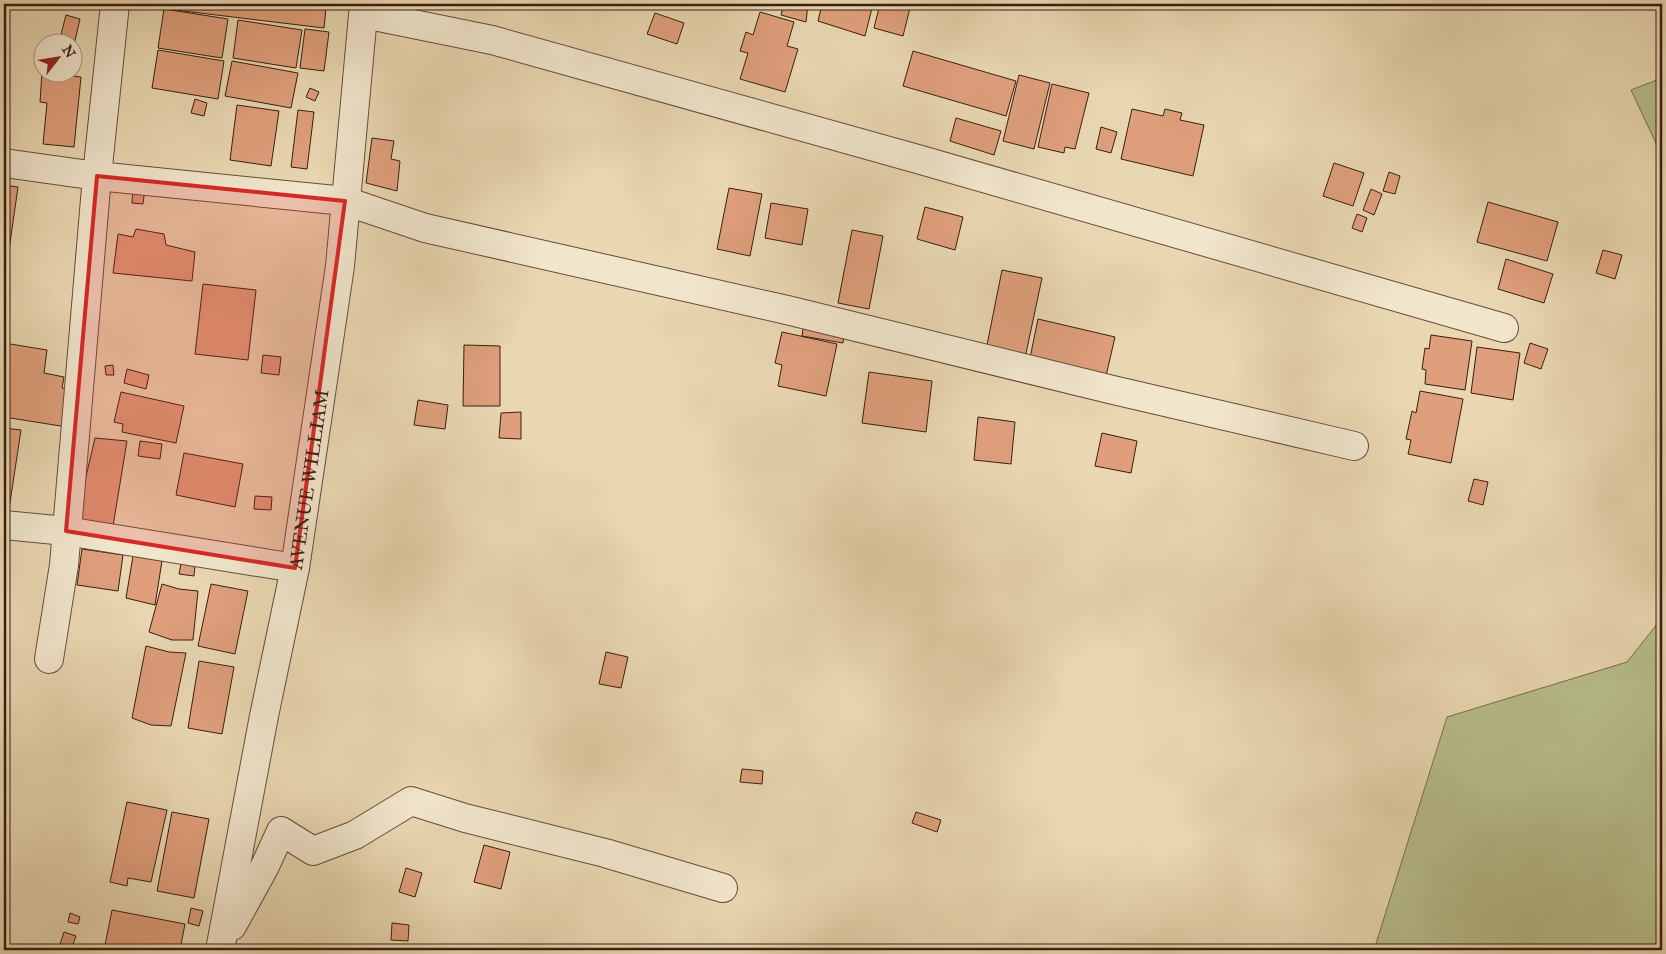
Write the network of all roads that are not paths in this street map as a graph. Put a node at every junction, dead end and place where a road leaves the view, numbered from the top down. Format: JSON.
{"nodes":[{"id":1,"x":115,"y":4,"type":"edge"},
{"id":2,"x":364,"y":9,"type":"edge"},
{"id":3,"x":4,"y":163,"type":"edge"},
{"id":4,"x":97,"y":176,"type":"junction"},
{"id":5,"x":345,"y":201,"type":"junction"},
{"id":6,"x":1504,"y":328,"type":"dead end"},
{"id":7,"x":1354,"y":446,"type":"dead end"},
{"id":8,"x":4,"y":525,"type":"edge"},
{"id":9,"x":66,"y":531,"type":"junction"},
{"id":10,"x":296,"y":568,"type":"junction"},
{"id":11,"x":49,"y":659,"type":"dead end"},
{"id":12,"x":723,"y":888,"type":"dead end"},
{"id":13,"x":220,"y":948,"type":"edge"}],
"edges":[{"from":1,"to":4,"type":"street"},
{"from":2,"to":5,"type":"street","name":"AVENUE WILLIAM"},
{"from":2,"to":6,"type":"street"},
{"from":3,"to":4,"type":"street"},
{"from":4,"to":5,"type":"street"},
{"from":4,"to":9,"type":"street"},
{"from":5,"to":7,"type":"street"},
{"from":5,"to":10,"type":"street","name":"AVENUE WILLIAM"},
{"from":8,"to":9,"type":"street"},
{"from":9,"to":10,"type":"street"},
{"from":9,"to":11,"type":"street"},
{"from":10,"to":13,"type":"street","name":"AVENUE WILLIAM"},
{"from":12,"to":13,"type":"street"}]}
